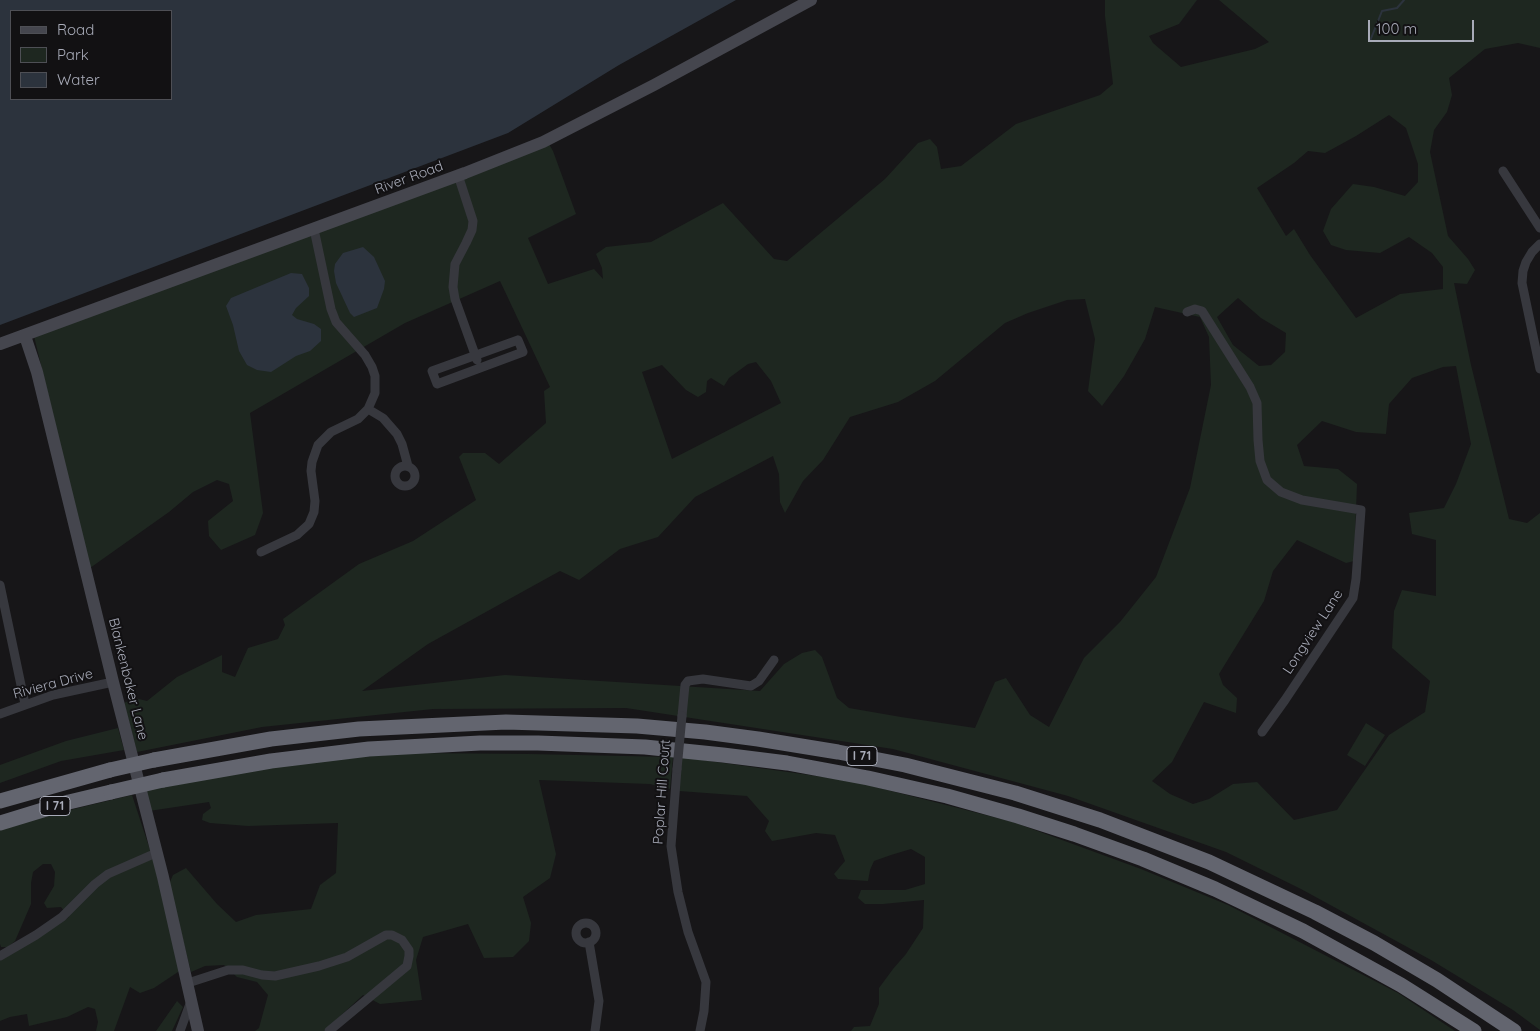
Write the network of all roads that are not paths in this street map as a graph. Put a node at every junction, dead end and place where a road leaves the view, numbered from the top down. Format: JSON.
{"nodes":[{"id":1,"x":811,"y":0,"type":"edge"},
{"id":2,"x":1503,"y":171,"type":"dead end"},
{"id":3,"x":458,"y":175,"type":"junction"},
{"id":4,"x":1540,"y":228,"type":"edge"},
{"id":5,"x":314,"y":229,"type":"junction"},
{"id":6,"x":1540,"y":244,"type":"edge"},
{"id":7,"x":1187,"y":312,"type":"dead end"},
{"id":8,"x":25,"y":336,"type":"junction"},
{"id":9,"x":0,"y":344,"type":"edge"},
{"id":10,"x":475,"y":356,"type":"junction"},
{"id":11,"x":480,"y":368,"type":"junction"},
{"id":12,"x":1540,"y":369,"type":"edge"},
{"id":13,"x":368,"y":409,"type":"junction"},
{"id":14,"x":408,"y":466,"type":"dead end"},
{"id":15,"x":261,"y":552,"type":"dead end"},
{"id":16,"x":0,"y":585,"type":"edge"},
{"id":17,"x":774,"y":660,"type":"dead end"},
{"id":18,"x":113,"y":682,"type":"junction"},
{"id":19,"x":25,"y":704,"type":"junction"},
{"id":20,"x":0,"y":714,"type":"edge"},
{"id":21,"x":1262,"y":732,"type":"dead end"},
{"id":22,"x":0,"y":801,"type":"edge"},
{"id":23,"x":0,"y":823,"type":"edge"},
{"id":24,"x":156,"y":853,"type":"junction"},
{"id":25,"x":589,"y":942,"type":"dead end"},
{"id":26,"x":0,"y":956,"type":"edge"},
{"id":27,"x":188,"y":983,"type":"junction"},
{"id":28,"x":191,"y":999,"type":"junction"},
{"id":29,"x":180,"y":1031,"type":"edge"},
{"id":30,"x":198,"y":1031,"type":"edge"},
{"id":31,"x":328,"y":1031,"type":"edge"},
{"id":32,"x":595,"y":1031,"type":"edge"},
{"id":33,"x":700,"y":1031,"type":"edge"},
{"id":34,"x":1474,"y":1031,"type":"edge"},
{"id":35,"x":1514,"y":1031,"type":"edge"}],
"edges":[{"from":1,"to":3,"type":"street","name":"River Road"},
{"from":2,"to":4,"type":"street"},
{"from":3,"to":5,"type":"street","name":"River Road"},
{"from":3,"to":10,"type":"street"},
{"from":5,"to":8,"type":"street","name":"River Road"},
{"from":5,"to":13,"type":"street"},
{"from":6,"to":12,"type":"street"},
{"from":7,"to":21,"type":"street","name":"Longview Lane"},
{"from":8,"to":9,"type":"street","name":"River Road"},
{"from":8,"to":18,"type":"street","name":"Blankenbaker Lane"},
{"from":10,"to":11,"type":"street"},
{"from":10,"to":11,"type":"street"},
{"from":10,"to":11,"type":"street"},
{"from":13,"to":14,"type":"street"},
{"from":13,"to":15,"type":"street"},
{"from":16,"to":19,"type":"street"},
{"from":17,"to":33,"type":"street","name":"Poplar Hill Court","bridge":true},
{"from":18,"to":19,"type":"street","name":"Riviera Drive"},
{"from":18,"to":24,"type":"street","name":"Blankenbaker Lane"},
{"from":19,"to":20,"type":"street","name":"Riviera Drive"},
{"from":22,"to":35,"type":"highway","number":"I 71","bridge":true},
{"from":23,"to":34,"type":"highway","number":"I 71","bridge":true},
{"from":24,"to":26,"type":"street"},
{"from":24,"to":27,"type":"street","name":"Blankenbaker Lane"},
{"from":25,"to":32,"type":"street"},
{"from":27,"to":28,"type":"street","name":"Blankenbaker Lane"},
{"from":27,"to":31,"type":"street"},
{"from":28,"to":29,"type":"street"},
{"from":28,"to":30,"type":"street","name":"Blankenbaker Lane"}]}
